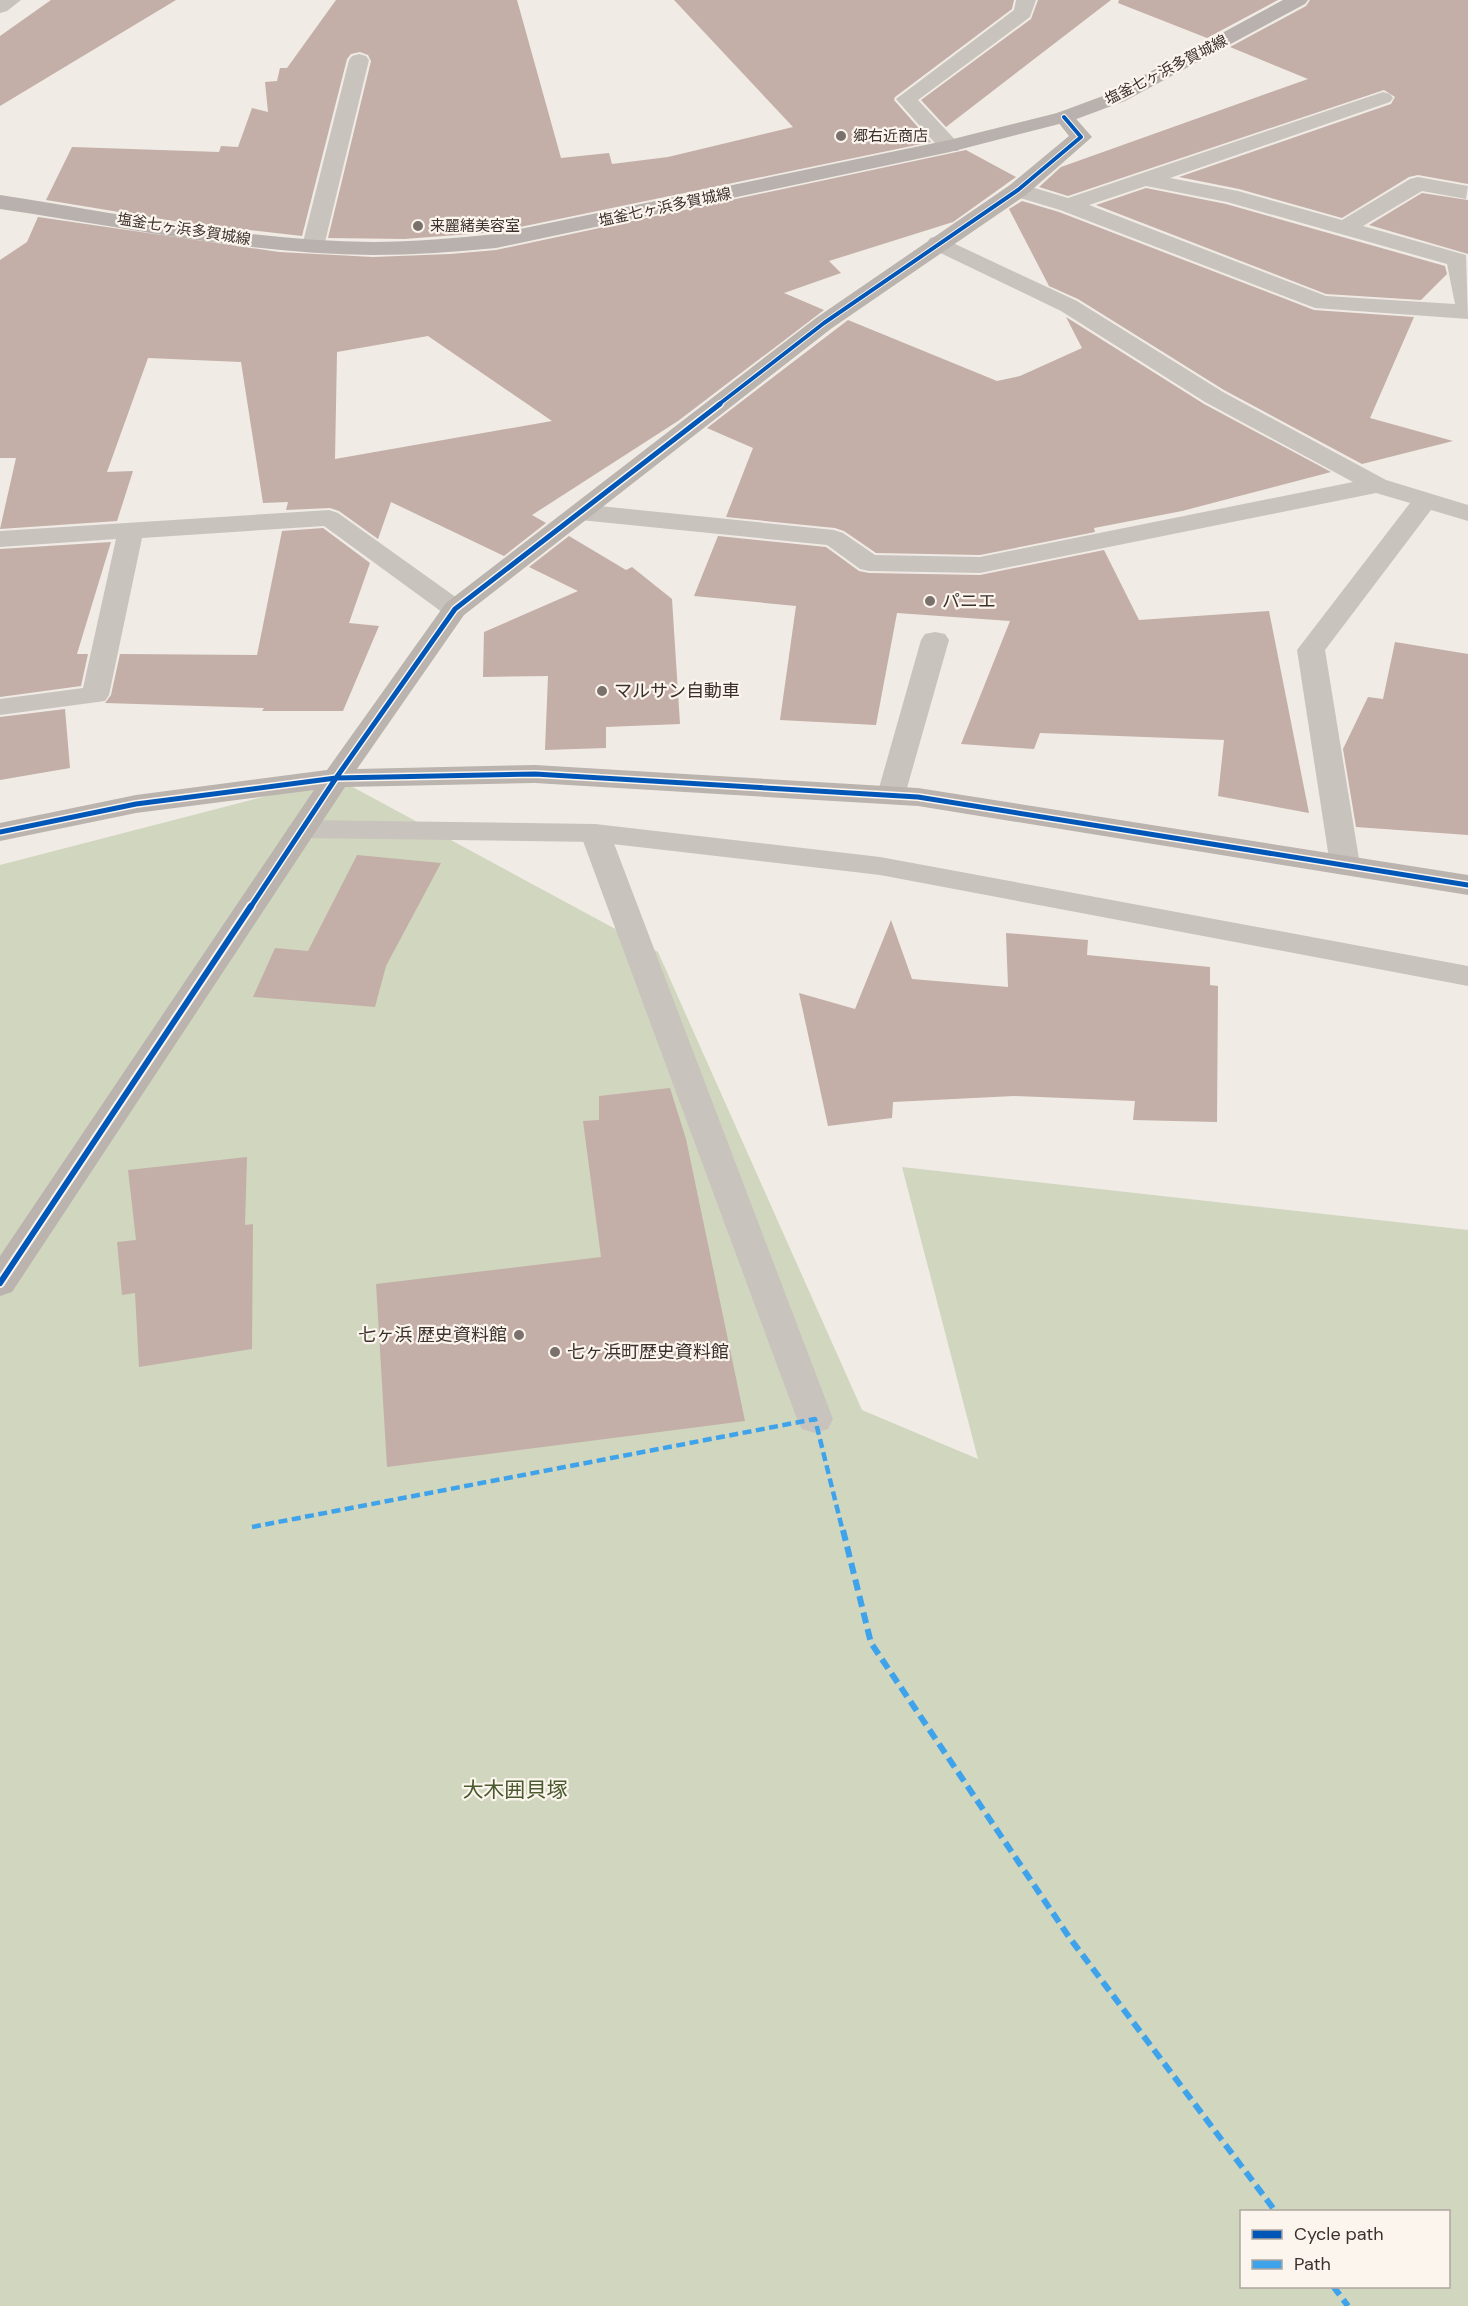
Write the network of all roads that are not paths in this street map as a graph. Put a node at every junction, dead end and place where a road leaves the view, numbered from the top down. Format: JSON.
{"nodes":[{"id":1,"x":11,"y":0,"type":"edge"},
{"id":2,"x":1026,"y":0,"type":"edge"},
{"id":3,"x":1298,"y":0,"type":"edge"},
{"id":4,"x":0,"y":7,"type":"edge"},
{"id":5,"x":359,"y":60,"type":"dead end"},
{"id":6,"x":1383,"y":98,"type":"dead end"},
{"id":7,"x":1064,"y":117,"type":"junction"},
{"id":8,"x":950,"y":147,"type":"junction"},
{"id":9,"x":1145,"y":178,"type":"junction"},
{"id":10,"x":1018,"y":190,"type":"junction"},
{"id":11,"x":1466,"y":192,"type":"dead end"},
{"id":12,"x":0,"y":202,"type":"edge"},
{"id":13,"x":1068,"y":205,"type":"junction"},
{"id":14,"x":1345,"y":228,"type":"junction"},
{"id":15,"x":938,"y":243,"type":"junction"},
{"id":16,"x":313,"y":246,"type":"junction"},
{"id":17,"x":1468,"y":312,"type":"edge"},
{"id":18,"x":1377,"y":485,"type":"junction"},
{"id":19,"x":1425,"y":501,"type":"junction"},
{"id":20,"x":580,"y":512,"type":"junction"},
{"id":21,"x":1468,"y":513,"type":"edge"},
{"id":22,"x":130,"y":531,"type":"junction"},
{"id":23,"x":0,"y":539,"type":"edge"},
{"id":24,"x":455,"y":609,"type":"junction"},
{"id":25,"x":934,"y":640,"type":"dead end"},
{"id":26,"x":0,"y":707,"type":"edge"},
{"id":27,"x":336,"y":778,"type":"junction"},
{"id":28,"x":891,"y":795,"type":"junction"},
{"id":29,"x":302,"y":829,"type":"junction"},
{"id":30,"x":0,"y":832,"type":"edge"},
{"id":31,"x":595,"y":833,"type":"junction"},
{"id":32,"x":1345,"y":865,"type":"junction"},
{"id":33,"x":1468,"y":885,"type":"edge"},
{"id":34,"x":1468,"y":976,"type":"edge"},
{"id":35,"x":0,"y":1283,"type":"edge"},
{"id":36,"x":815,"y":1419,"type":"dead end"}],
"edges":[{"from":1,"to":4,"type":"street"},
{"from":2,"to":8,"type":"street"},
{"from":3,"to":7,"type":"main road","name":"塩釜七ヶ浜多賀城線"},
{"from":5,"to":16,"type":"street"},
{"from":6,"to":9,"type":"street"},
{"from":7,"to":8,"type":"main road","name":"塩釜七ヶ浜多賀城線"},
{"from":7,"to":10,"type":"street"},
{"from":8,"to":16,"type":"main road","name":"塩釜七ヶ浜多賀城線"},
{"from":9,"to":13,"type":"street"},
{"from":9,"to":14,"type":"street"},
{"from":10,"to":13,"type":"street"},
{"from":10,"to":15,"type":"street"},
{"from":11,"to":14,"type":"street"},
{"from":12,"to":16,"type":"main road","name":"塩釜七ヶ浜多賀城線"},
{"from":13,"to":17,"type":"street"},
{"from":14,"to":17,"type":"street"},
{"from":15,"to":18,"type":"street"},
{"from":15,"to":20,"type":"street"},
{"from":18,"to":19,"type":"street"},
{"from":18,"to":20,"type":"street"},
{"from":19,"to":21,"type":"street"},
{"from":19,"to":32,"type":"street"},
{"from":20,"to":24,"type":"street"},
{"from":22,"to":23,"type":"street"},
{"from":22,"to":24,"type":"street"},
{"from":22,"to":26,"type":"street"},
{"from":24,"to":27,"type":"street"},
{"from":25,"to":28,"type":"street"},
{"from":27,"to":28,"type":"street"},
{"from":27,"to":29,"type":"street"},
{"from":27,"to":30,"type":"street"},
{"from":28,"to":32,"type":"street"},
{"from":29,"to":31,"type":"street"},
{"from":29,"to":35,"type":"street"},
{"from":31,"to":34,"type":"street"},
{"from":31,"to":36,"type":"street"},
{"from":32,"to":33,"type":"street"}]}
